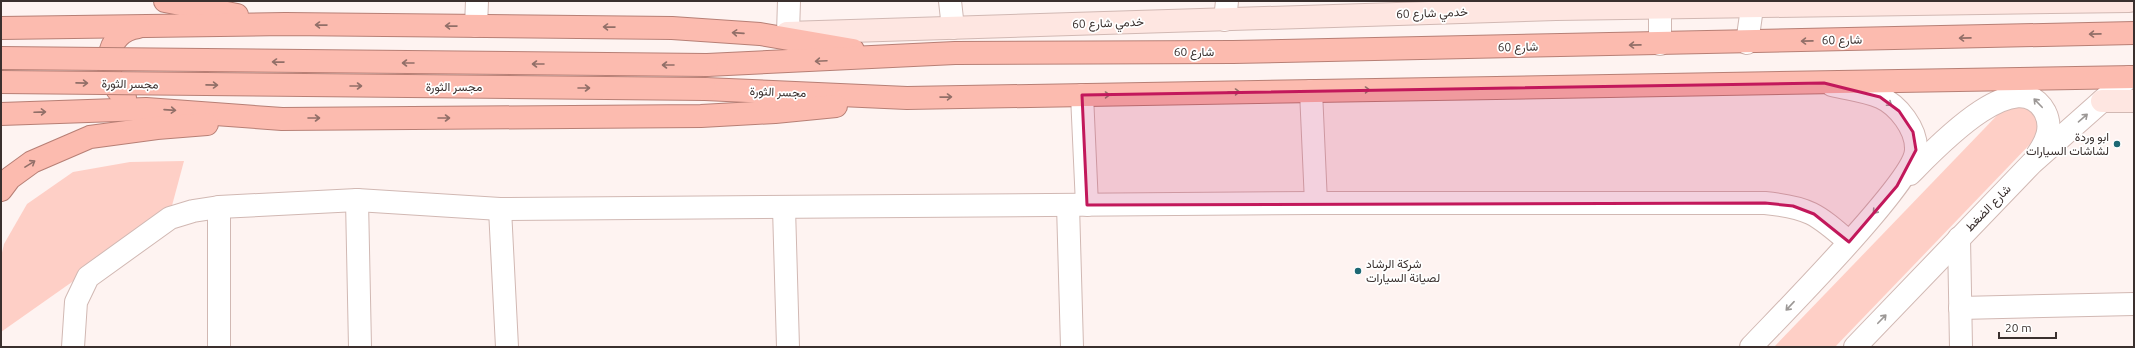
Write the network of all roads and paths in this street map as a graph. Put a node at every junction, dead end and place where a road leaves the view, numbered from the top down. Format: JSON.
{"nodes":[{"id":1,"x":165,"y":1,"type":"edge"},
{"id":2,"x":477,"y":1,"type":"edge"},
{"id":3,"x":789,"y":1,"type":"edge"},
{"id":4,"x":950,"y":1,"type":"edge"},
{"id":5,"x":2129,"y":1,"type":"edge"},
{"id":6,"x":1660,"y":4,"type":"edge"},
{"id":7,"x":1753,"y":4,"type":"edge"},
{"id":8,"x":1515,"y":6,"type":"edge"},
{"id":9,"x":225,"y":7,"type":"edge"},
{"id":10,"x":1226,"y":10,"type":"edge"},
{"id":11,"x":286,"y":24,"type":"junction"},
{"id":12,"x":145,"y":26,"type":"junction"},
{"id":13,"x":476,"y":26,"type":"junction"},
{"id":14,"x":1,"y":28,"type":"edge"},
{"id":15,"x":953,"y":28,"type":"junction"},
{"id":16,"x":2129,"y":30,"type":"edge"},
{"id":17,"x":788,"y":33,"type":"junction"},
{"id":18,"x":760,"y":34,"type":"junction"},
{"id":19,"x":1747,"y":43,"type":"junction"},
{"id":20,"x":1660,"y":44,"type":"junction"},
{"id":21,"x":902,"y":57,"type":"junction"},
{"id":22,"x":1,"y":58,"type":"edge"},
{"id":23,"x":2132,"y":77,"type":"edge"},
{"id":24,"x":1,"y":82,"type":"edge"},
{"id":25,"x":1824,"y":83,"type":"junction"},
{"id":26,"x":1311,"y":91,"type":"junction"},
{"id":27,"x":1082,"y":95,"type":"junction"},
{"id":28,"x":907,"y":98,"type":"junction"},
{"id":29,"x":2102,"y":101,"type":"junction"},
{"id":30,"x":2134,"y":101,"type":"edge"},
{"id":31,"x":146,"y":109,"type":"junction"},
{"id":32,"x":1,"y":114,"type":"edge"},
{"id":33,"x":282,"y":119,"type":"junction"},
{"id":34,"x":2032,"y":163,"type":"junction"},
{"id":35,"x":1,"y":190,"type":"edge"},
{"id":36,"x":1894,"y":190,"type":"junction"},
{"id":37,"x":357,"y":200,"type":"junction"},
{"id":38,"x":1316,"y":204,"type":"junction"},
{"id":39,"x":1078,"y":205,"type":"junction"},
{"id":40,"x":219,"y":207,"type":"junction"},
{"id":41,"x":784,"y":208,"type":"junction"},
{"id":42,"x":500,"y":209,"type":"junction"},
{"id":43,"x":1960,"y":238,"type":"junction"},
{"id":44,"x":1849,"y":242,"type":"junction"},
{"id":45,"x":2134,"y":304,"type":"edge"},
{"id":46,"x":1960,"y":308,"type":"junction"},
{"id":47,"x":73,"y":347,"type":"edge"},
{"id":48,"x":219,"y":347,"type":"edge"},
{"id":49,"x":360,"y":347,"type":"edge"},
{"id":50,"x":507,"y":347,"type":"edge"},
{"id":51,"x":788,"y":347,"type":"edge"},
{"id":52,"x":1072,"y":347,"type":"edge"},
{"id":53,"x":1751,"y":347,"type":"edge"},
{"id":54,"x":1856,"y":347,"type":"edge"},
{"id":55,"x":1961,"y":347,"type":"edge"}],
"edges":[{"from":1,"to":9,"type":"highway"},
{"from":2,"to":13,"type":"street"},
{"from":3,"to":17,"type":"street"},
{"from":4,"to":15,"type":"street"},
{"from":5,"to":7,"type":"main road","name":"خدمي شارع 60"},
{"from":6,"to":7,"type":"main road","name":"خدمي شارع 60"},
{"from":6,"to":8,"type":"main road","name":"خدمي شارع 60"},
{"from":6,"to":20,"type":"street"},
{"from":7,"to":19,"type":"street"},
{"from":8,"to":10,"type":"main road","name":"خدمي شارع 60"},
{"from":9,"to":11,"type":"highway"},
{"from":10,"to":15,"type":"main road","name":"خدمي شارع 60"},
{"from":11,"to":12,"type":"highway"},
{"from":13,"to":11,"type":"highway","one_way":true},
{"from":12,"to":14,"type":"highway"},
{"from":12,"to":31,"type":"highway"},
{"from":18,"to":13,"type":"highway","one_way":true},
{"from":15,"to":17,"type":"main road","name":"خدمي شارع 60"},
{"from":16,"to":19,"type":"highway","name":"شارع 60","one_way":true},
{"from":17,"to":18,"type":"main road","name":"خدمي شارع 60"},
{"from":18,"to":21,"type":"highway"},
{"from":19,"to":20,"type":"highway","name":"شارع 60"},
{"from":20,"to":21,"type":"highway","name":"شارع 60","one_way":true},
{"from":21,"to":22,"type":"highway","name":"مجسر الثورة","one_way":true,"bridge":true},
{"from":23,"to":25,"type":"highway"},
{"from":23,"to":29,"type":"street","name":"شارع الضغط"},
{"from":24,"to":28,"type":"highway","name":"مجسر الثورة","one_way":true,"bridge":true},
{"from":26,"to":25,"type":"highway","one_way":true},
{"from":25,"to":36,"type":"street","one_way":true},
{"from":27,"to":26,"type":"highway","one_way":true},
{"from":26,"to":38,"type":"street"},
{"from":28,"to":27,"type":"highway","one_way":true},
{"from":27,"to":39,"type":"street"},
{"from":33,"to":28,"type":"highway","one_way":true},
{"from":29,"to":30,"type":"main road"},
{"from":34,"to":29,"type":"street","name":"شارع الضغط","one_way":true},
{"from":32,"to":31,"type":"highway","one_way":true},
{"from":31,"to":33,"type":"highway","one_way":true},
{"from":35,"to":33,"type":"highway","one_way":true},
{"from":34,"to":36,"type":"street","one_way":true},
{"from":34,"to":43,"type":"street","name":"شارع الضغط"},
{"from":36,"to":44,"type":"street","one_way":true},
{"from":37,"to":40,"type":"street"},
{"from":37,"to":42,"type":"street"},
{"from":37,"to":49,"type":"street"},
{"from":38,"to":39,"type":"street"},
{"from":38,"to":44,"type":"street"},
{"from":39,"to":41,"type":"street"},
{"from":39,"to":52,"type":"street"},
{"from":40,"to":47,"type":"street"},
{"from":40,"to":48,"type":"street"},
{"from":41,"to":42,"type":"street"},
{"from":41,"to":51,"type":"street"},
{"from":42,"to":50,"type":"street"},
{"from":43,"to":46,"type":"street"},
{"from":54,"to":43,"type":"street","name":"شارع الضغط","one_way":true},
{"from":44,"to":53,"type":"street","one_way":true},
{"from":45,"to":46,"type":"street"},
{"from":46,"to":55,"type":"street"}]}
